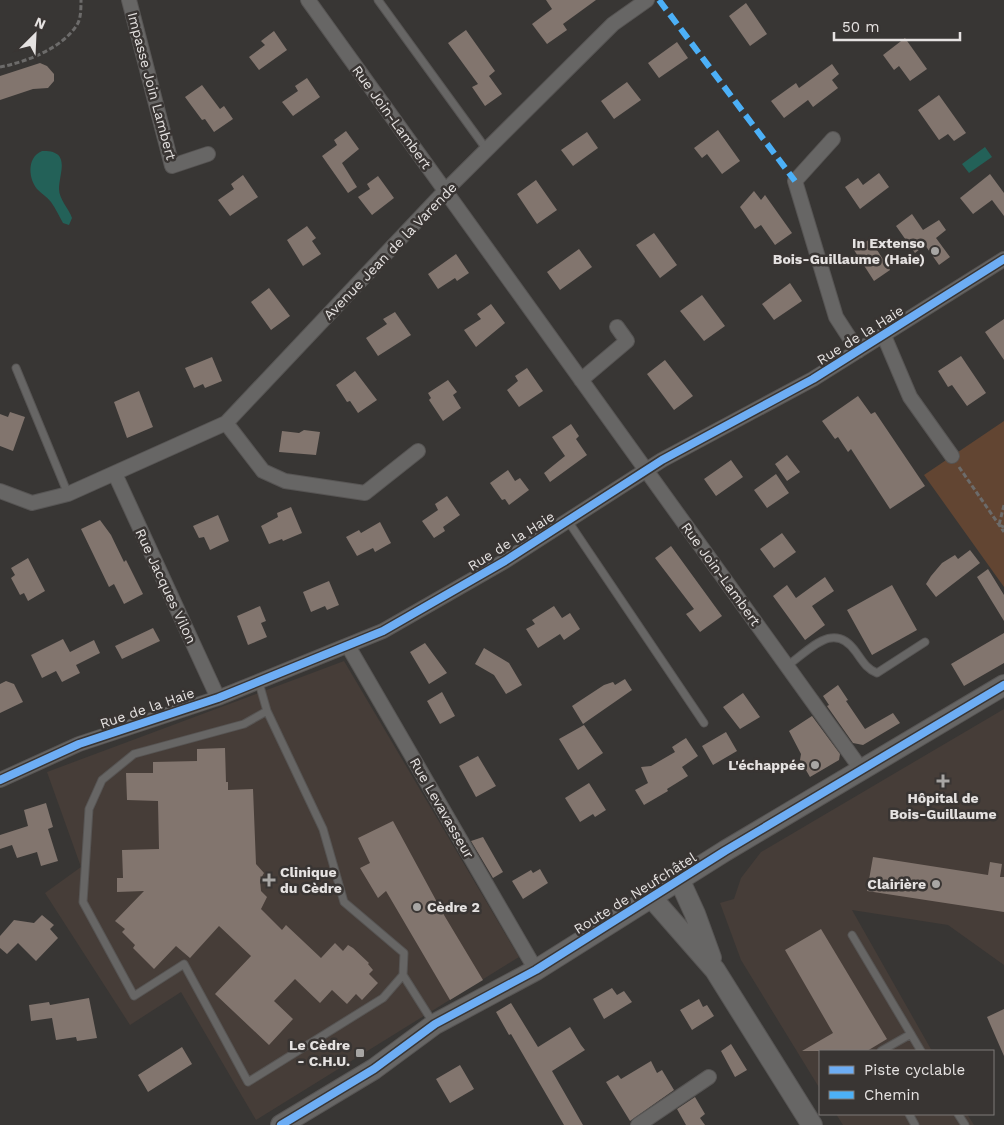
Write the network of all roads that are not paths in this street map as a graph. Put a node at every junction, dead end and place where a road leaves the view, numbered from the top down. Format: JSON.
{"nodes":[{"id":1,"x":129,"y":0,"type":"edge"},
{"id":2,"x":308,"y":0,"type":"edge"},
{"id":3,"x":378,"y":0,"type":"edge"},
{"id":4,"x":647,"y":0,"type":"edge"},
{"id":5,"x":833,"y":139,"type":"dead end"},
{"id":6,"x":487,"y":150,"type":"junction"},
{"id":7,"x":208,"y":154,"type":"dead end"},
{"id":8,"x":445,"y":191,"type":"junction"},
{"id":9,"x":1004,"y":260,"type":"edge"},
{"id":10,"x":617,"y":327,"type":"dead end"},
{"id":11,"x":884,"y":336,"type":"junction"},
{"id":12,"x":858,"y":351,"type":"junction"},
{"id":13,"x":16,"y":368,"type":"dead end"},
{"id":14,"x":581,"y":380,"type":"junction"},
{"id":15,"x":226,"y":423,"type":"junction"},
{"id":16,"x":418,"y":451,"type":"dead end"},
{"id":17,"x":952,"y":456,"type":"road end"},
{"id":18,"x":646,"y":471,"type":"junction"},
{"id":19,"x":115,"y":474,"type":"junction"},
{"id":20,"x":0,"y":491,"type":"edge"},
{"id":21,"x":68,"y":494,"type":"junction"},
{"id":22,"x":568,"y":520,"type":"junction"},
{"id":23,"x":926,"y":642,"type":"dead end"},
{"id":24,"x":348,"y":646,"type":"junction"},
{"id":25,"x":787,"y":666,"type":"junction"},
{"id":26,"x":259,"y":682,"type":"junction"},
{"id":27,"x":1004,"y":686,"type":"edge"},
{"id":28,"x":218,"y":698,"type":"junction"},
{"id":29,"x":266,"y":711,"type":"junction"},
{"id":30,"x":704,"y":723,"type":"dead end"},
{"id":31,"x":861,"y":769,"type":"junction"},
{"id":32,"x":0,"y":780,"type":"edge"},
{"id":33,"x":679,"y":879,"type":"junction"},
{"id":34,"x":651,"y":897,"type":"junction"},
{"id":35,"x":852,"y":935,"type":"dead end"},
{"id":36,"x":536,"y":970,"type":"junction"},
{"id":37,"x":715,"y":970,"type":"junction"},
{"id":38,"x":403,"y":974,"type":"junction"},
{"id":39,"x":435,"y":1024,"type":"junction"},
{"id":40,"x":911,"y":1034,"type":"junction"},
{"id":41,"x":883,"y":1050,"type":"edge"},
{"id":42,"x":920,"y":1050,"type":"edge"},
{"id":43,"x":709,"y":1076,"type":"dead end"},
{"id":44,"x":281,"y":1125,"type":"edge"},
{"id":45,"x":638,"y":1125,"type":"edge"},
{"id":46,"x":812,"y":1125,"type":"edge"}],
"edges":[{"from":1,"to":7,"type":"street","name":"Impasse Join Lambert"},
{"from":2,"to":8,"type":"street","name":"Rue Join-Lambert"},
{"from":3,"to":6,"type":"lane"},
{"from":4,"to":6,"type":"street","name":"Avenue Jean de la Varende"},
{"from":5,"to":12,"type":"street"},
{"from":6,"to":8,"type":"street","name":"Avenue Jean de la Varende"},
{"from":8,"to":14,"type":"street","name":"Rue Join-Lambert"},
{"from":8,"to":15,"type":"street","name":"Avenue Jean de la Varende"},
{"from":9,"to":11,"type":"street","name":"Rue de la Haie"},
{"from":10,"to":14,"type":"street"},
{"from":11,"to":12,"type":"street","name":"Rue de la Haie"},
{"from":11,"to":17,"type":"street"},
{"from":12,"to":18,"type":"street","name":"Rue de la Haie"},
{"from":13,"to":21,"type":"lane"},
{"from":14,"to":18,"type":"street","name":"Rue Join-Lambert"},
{"from":15,"to":16,"type":"street"},
{"from":15,"to":19,"type":"street","name":"Avenue Jean de la Varende"},
{"from":18,"to":22,"type":"street","name":"Rue de la Haie"},
{"from":18,"to":25,"type":"street","name":"Rue Join-Lambert"},
{"from":19,"to":21,"type":"street","name":"Avenue Jean de la Varende"},
{"from":19,"to":28,"type":"street","name":"Rue Jacques Vilon"},
{"from":20,"to":21,"type":"street","name":"Avenue Jean de la Varende"},
{"from":22,"to":24,"type":"street","name":"Rue de la Haie"},
{"from":22,"to":30,"type":"lane"},
{"from":23,"to":25,"type":"lane"},
{"from":24,"to":26,"type":"street","name":"Rue de la Haie"},
{"from":24,"to":36,"type":"street","name":"Rue Levavasseur"},
{"from":25,"to":31,"type":"street","name":"Rue Join-Lambert"},
{"from":26,"to":28,"type":"street","name":"Rue de la Haie"},
{"from":26,"to":29,"type":"lane"},
{"from":27,"to":31,"type":"main road","name":"Route de Neufchâtel"},
{"from":28,"to":32,"type":"street","name":"Rue de la Haie"},
{"from":29,"to":38,"type":"lane"},
{"from":29,"to":38,"type":"lane"},
{"from":31,"to":33,"type":"main road","name":"Route de Neufchâtel"},
{"from":33,"to":34,"type":"main road","name":"Route de Neufchâtel"},
{"from":33,"to":37,"type":"main road"},
{"from":34,"to":36,"type":"main road","name":"Route de Neufchâtel"},
{"from":34,"to":37,"type":"main road"},
{"from":35,"to":40,"type":"lane"},
{"from":36,"to":39,"type":"main road","name":"Route de Neufchâtel"},
{"from":37,"to":46,"type":"main road"},
{"from":38,"to":39,"type":"lane"},
{"from":39,"to":44,"type":"main road","name":"Route de Neufchâtel"},
{"from":40,"to":41,"type":"lane"},
{"from":40,"to":42,"type":"lane"},
{"from":43,"to":45,"type":"street"}]}
